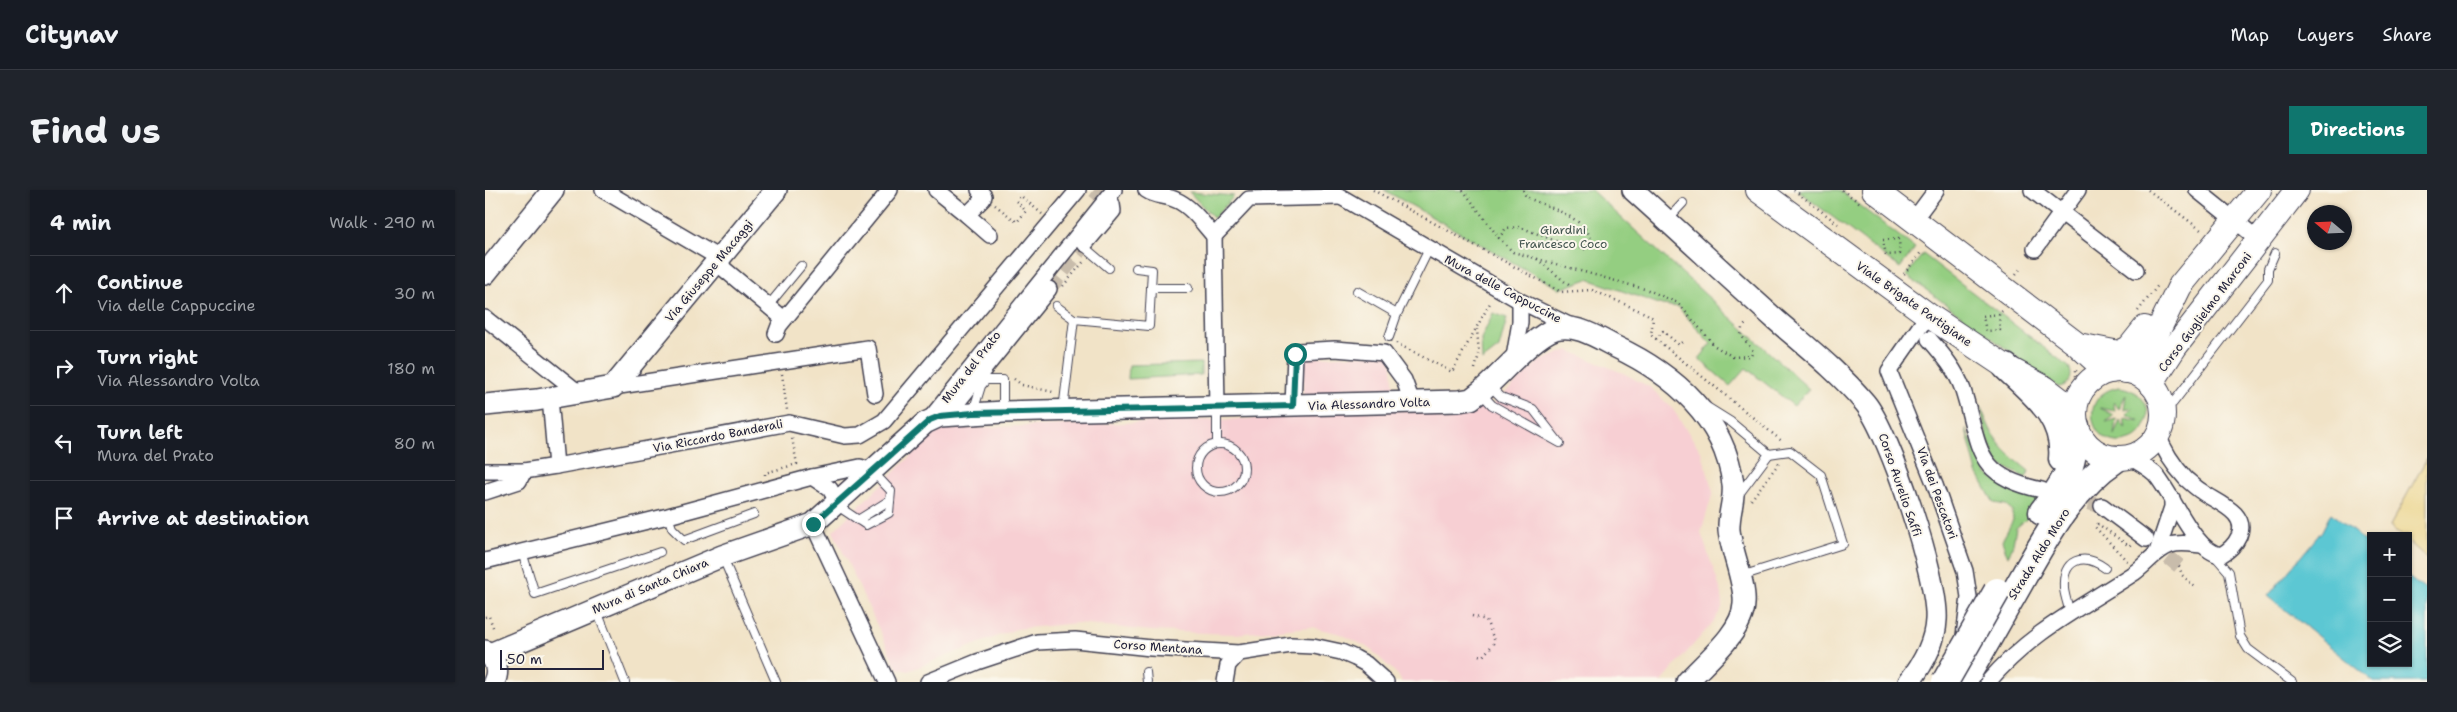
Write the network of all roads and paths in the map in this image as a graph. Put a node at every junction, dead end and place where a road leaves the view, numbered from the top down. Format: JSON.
{"nodes":[{"id":1,"x":553,"y":190,"type":"edge"},
{"id":2,"x":603,"y":190,"type":"edge"},
{"id":3,"x":776,"y":190,"type":"edge"},
{"id":4,"x":890,"y":190,"type":"edge"},
{"id":5,"x":936,"y":190,"type":"edge"},
{"id":6,"x":979,"y":190,"type":"edge"},
{"id":7,"x":1078,"y":190,"type":"edge"},
{"id":8,"x":1463,"y":190,"type":"edge"},
{"id":9,"x":1523,"y":190,"type":"edge"},
{"id":10,"x":1633,"y":190,"type":"edge"},
{"id":11,"x":1758,"y":190,"type":"edge"},
{"id":12,"x":1794,"y":190,"type":"edge"},
{"id":13,"x":1842,"y":190,"type":"edge"},
{"id":14,"x":1936,"y":190,"type":"edge"},
{"id":15,"x":2032,"y":190,"type":"edge"},
{"id":16,"x":2078,"y":190,"type":"edge"},
{"id":17,"x":2148,"y":190,"type":"edge"},
{"id":18,"x":2197,"y":190,"type":"edge"},
{"id":19,"x":2259,"y":190,"type":"edge"},
{"id":20,"x":2297,"y":190,"type":"edge"},
{"id":21,"x":1150,"y":192,"type":"edge"},
{"id":22,"x":1335,"y":194,"type":"edge"},
{"id":23,"x":1113,"y":197,"type":"edge"},
{"id":24,"x":1869,"y":198,"type":"edge"},
{"id":25,"x":1683,"y":203,"type":"dead end"},
{"id":26,"x":994,"y":204,"type":"dead end"},
{"id":27,"x":2061,"y":212,"type":"junction"},
{"id":28,"x":967,"y":215,"type":"junction"},
{"id":29,"x":1667,"y":220,"type":"junction"},
{"id":30,"x":2235,"y":220,"type":"junction"},
{"id":31,"x":1050,"y":222,"type":"junction"},
{"id":32,"x":1839,"y":224,"type":"dead end"},
{"id":33,"x":2201,"y":230,"type":"dead end"},
{"id":34,"x":1903,"y":233,"type":"junction"},
{"id":35,"x":990,"y":235,"type":"dead end"},
{"id":36,"x":1214,"y":236,"type":"junction"},
{"id":37,"x":1499,"y":238,"type":"junction"},
{"id":38,"x":1080,"y":242,"type":"junction"},
{"id":39,"x":1915,"y":245,"type":"dead end"},
{"id":40,"x":2267,"y":246,"type":"junction"},
{"id":41,"x":1429,"y":249,"type":"junction"},
{"id":42,"x":2035,"y":249,"type":"dead end"},
{"id":43,"x":1922,"y":250,"type":"junction"},
{"id":44,"x":1886,"y":255,"type":"junction"},
{"id":45,"x":1929,"y":256,"type":"dead end"},
{"id":46,"x":719,"y":258,"type":"junction"},
{"id":47,"x":1535,"y":258,"type":"junction"},
{"id":48,"x":1884,"y":259,"type":"dead end"},
{"id":49,"x":1085,"y":260,"type":"dead end"},
{"id":50,"x":801,"y":266,"type":"dead end"},
{"id":51,"x":1109,"y":268,"type":"dead end"},
{"id":52,"x":1136,"y":268,"type":"dead end"},
{"id":53,"x":1897,"y":269,"type":"dead end"},
{"id":54,"x":2020,"y":269,"type":"dead end"},
{"id":55,"x":2136,"y":270,"type":"dead end"},
{"id":56,"x":485,"y":274,"type":"edge"},
{"id":57,"x":2016,"y":274,"type":"dead end"},
{"id":58,"x":1570,"y":286,"type":"dead end"},
{"id":59,"x":2180,"y":286,"type":"junction"},
{"id":60,"x":1055,"y":288,"type":"joint"},
{"id":61,"x":1151,"y":288,"type":"junction"},
{"id":62,"x":1188,"y":288,"type":"dead end"},
{"id":63,"x":1357,"y":291,"type":"dead end"},
{"id":64,"x":1520,"y":300,"type":"junction"},
{"id":65,"x":1490,"y":304,"type":"dead end"},
{"id":66,"x":768,"y":306,"type":"junction"},
{"id":67,"x":1056,"y":306,"type":"dead end"},
{"id":68,"x":1994,"y":306,"type":"dead end"},
{"id":69,"x":2001,"y":311,"type":"junction"},
{"id":70,"x":1397,"y":314,"type":"junction"},
{"id":71,"x":1999,"y":314,"type":"junction"},
{"id":72,"x":1928,"y":315,"type":"junction"},
{"id":73,"x":2009,"y":317,"type":"dead end"},
{"id":74,"x":485,"y":318,"type":"edge"},
{"id":75,"x":784,"y":319,"type":"junction"},
{"id":76,"x":1074,"y":319,"type":"junction"},
{"id":77,"x":1748,"y":322,"type":"dead end"},
{"id":78,"x":1577,"y":328,"type":"junction"},
{"id":79,"x":1477,"y":329,"type":"junction"},
{"id":80,"x":776,"y":334,"type":"dead end"},
{"id":81,"x":1389,"y":337,"type":"joint"},
{"id":82,"x":1656,"y":339,"type":"dead end"},
{"id":83,"x":1929,"y":339,"type":"dead end"},
{"id":84,"x":1535,"y":342,"type":"joint"},
{"id":85,"x":1682,"y":342,"type":"dead end"},
{"id":86,"x":642,"y":352,"type":"junction"},
{"id":87,"x":2075,"y":355,"type":"junction"},
{"id":88,"x":1513,"y":363,"type":"junction"},
{"id":89,"x":2006,"y":367,"type":"junction"},
{"id":90,"x":781,"y":369,"type":"dead end"},
{"id":91,"x":2118,"y":371,"type":"junction"},
{"id":92,"x":1009,"y":376,"type":"dead end"},
{"id":93,"x":659,"y":381,"type":"junction"},
{"id":94,"x":1481,"y":382,"type":"junction"},
{"id":95,"x":2151,"y":384,"type":"junction"},
{"id":96,"x":613,"y":387,"type":"junction"},
{"id":97,"x":2069,"y":388,"type":"dead end"},
{"id":98,"x":1053,"y":392,"type":"dead end"},
{"id":99,"x":579,"y":393,"type":"junction"},
{"id":100,"x":875,"y":394,"type":"dead end"},
{"id":101,"x":550,"y":398,"type":"junction"},
{"id":102,"x":1412,"y":402,"type":"junction"},
{"id":103,"x":1696,"y":402,"type":"junction"},
{"id":104,"x":485,"y":405,"type":"edge"},
{"id":105,"x":1293,"y":406,"type":"junction"},
{"id":106,"x":1217,"y":408,"type":"junction"},
{"id":107,"x":2163,"y":408,"type":"junction"},
{"id":108,"x":1003,"y":412,"type":"junction"},
{"id":109,"x":1062,"y":412,"type":"junction"},
{"id":110,"x":973,"y":413,"type":"junction"},
{"id":111,"x":939,"y":417,"type":"junction"},
{"id":112,"x":2075,"y":419,"type":"junction"},
{"id":113,"x":789,"y":423,"type":"junction"},
{"id":114,"x":2158,"y":434,"type":"junction"},
{"id":115,"x":1217,"y":444,"type":"junction"},
{"id":116,"x":1769,"y":454,"type":"junction"},
{"id":117,"x":2123,"y":458,"type":"junction"},
{"id":118,"x":556,"y":466,"type":"junction"},
{"id":119,"x":485,"y":471,"type":"edge"},
{"id":120,"x":524,"y":471,"type":"junction"},
{"id":121,"x":873,"y":472,"type":"junction"},
{"id":122,"x":812,"y":477,"type":"junction"},
{"id":123,"x":766,"y":479,"type":"dead end"},
{"id":124,"x":485,"y":492,"type":"edge"},
{"id":125,"x":2172,"y":498,"type":"junction"},
{"id":126,"x":1733,"y":501,"type":"junction"},
{"id":127,"x":2042,"y":501,"type":"junction"},
{"id":128,"x":837,"y":504,"type":"junction"},
{"id":129,"x":2102,"y":506,"type":"tunnel mouth"},
{"id":130,"x":754,"y":514,"type":"dead end"},
{"id":131,"x":668,"y":516,"type":"junction"},
{"id":132,"x":813,"y":524,"type":"junction"},
{"id":133,"x":2125,"y":538,"type":"dead end"},
{"id":134,"x":2146,"y":539,"type":"tunnel mouth"},
{"id":135,"x":2201,"y":545,"type":"junction"},
{"id":136,"x":522,"y":552,"type":"junction"},
{"id":137,"x":660,"y":552,"type":"dead end"},
{"id":138,"x":2157,"y":552,"type":"junction"},
{"id":139,"x":2214,"y":554,"type":"junction"},
{"id":140,"x":722,"y":556,"type":"junction"},
{"id":141,"x":485,"y":561,"type":"edge"},
{"id":142,"x":2179,"y":566,"type":"tunnel mouth"},
{"id":143,"x":2105,"y":568,"type":"dead end"},
{"id":144,"x":2136,"y":571,"type":"junction"},
{"id":145,"x":1739,"y":576,"type":"junction"},
{"id":146,"x":2196,"y":588,"type":"dead end"},
{"id":147,"x":596,"y":609,"type":"junction"},
{"id":148,"x":2070,"y":613,"type":"junction"},
{"id":149,"x":1472,"y":616,"type":"dead end"},
{"id":150,"x":487,"y":617,"type":"edge"},
{"id":151,"x":494,"y":630,"type":"dead end"},
{"id":152,"x":487,"y":652,"type":"edge"},
{"id":153,"x":1239,"y":653,"type":"junction"},
{"id":154,"x":1479,"y":653,"type":"dead end"},
{"id":155,"x":1146,"y":672,"type":"dead end"},
{"id":156,"x":1976,"y":675,"type":"edge"},
{"id":157,"x":494,"y":682,"type":"edge"},
{"id":158,"x":625,"y":682,"type":"edge"},
{"id":159,"x":776,"y":682,"type":"edge"},
{"id":160,"x":887,"y":682,"type":"edge"},
{"id":161,"x":928,"y":682,"type":"edge"},
{"id":162,"x":1147,"y":682,"type":"edge"},
{"id":163,"x":1225,"y":682,"type":"edge"},
{"id":164,"x":1386,"y":682,"type":"edge"},
{"id":165,"x":1687,"y":682,"type":"edge"},
{"id":166,"x":1909,"y":682,"type":"edge"},
{"id":167,"x":1946,"y":682,"type":"edge"},
{"id":168,"x":2292,"y":682,"type":"edge"}],
"edges":[{"from":1,"to":56,"type":"street"},
{"from":2,"to":46,"type":"street"},
{"from":3,"to":46,"type":"street","name":"Via Giuseppe Macaggi"},
{"from":4,"to":75,"type":"street"},
{"from":5,"to":28,"type":"street"},
{"from":6,"to":28,"type":"street"},
{"from":7,"to":31,"type":"street","name":"Via Riccardo Banderali"},
{"from":8,"to":37,"type":"path"},
{"from":9,"to":37,"type":"path"},
{"from":10,"to":29,"type":"street","name":"Corso Aurelio Saffi"},
{"from":11,"to":72,"type":"main road","name":"Viale Brigate Partigiane"},
{"from":12,"to":32,"type":"path"},
{"from":13,"to":24,"type":"path"},
{"from":14,"to":34,"type":"street"},
{"from":15,"to":27,"type":"street"},
{"from":16,"to":27,"type":"street"},
{"from":17,"to":33,"type":"path"},
{"from":18,"to":30,"type":"street"},
{"from":19,"to":30,"type":"main road","name":"Corso Guglielmo Marconi"},
{"from":20,"to":40,"type":"main road","name":"Corso Guglielmo Marconi"},
{"from":21,"to":36,"type":"street"},
{"from":22,"to":36,"type":"street","name":"Mura delle Cappuccine"},
{"from":22,"to":41,"type":"street","name":"Mura delle Cappuccine"},
{"from":23,"to":38,"type":"street"},
{"from":24,"to":34,"type":"main road"},
{"from":25,"to":29,"type":"lane"},
{"from":26,"to":31,"type":"path"},
{"from":27,"to":42,"type":"street"},
{"from":27,"to":55,"type":"street"},
{"from":28,"to":35,"type":"street"},
{"from":29,"to":166,"type":"street","name":"Corso Aurelio Saffi"},
{"from":30,"to":40,"type":"street","name":"Corso Guglielmo Marconi"},
{"from":30,"to":59,"type":"main road","name":"Corso Guglielmo Marconi"},
{"from":31,"to":113,"type":"street","name":"Via Riccardo Banderali"},
{"from":34,"to":44,"type":"path"},
{"from":34,"to":44,"type":"path"},
{"from":34,"to":87,"type":"main road"},
{"from":36,"to":106,"type":"street"},
{"from":37,"to":47,"type":"path"},
{"from":38,"to":51,"type":"lane"},
{"from":38,"to":111,"type":"street","name":"Mura del Prato"},
{"from":39,"to":43,"type":"path"},
{"from":40,"to":95,"type":"main road","name":"Corso Guglielmo Marconi"},
{"from":40,"to":107,"type":"lane"},
{"from":41,"to":64,"type":"street","name":"Mura delle Cappuccine"},
{"from":41,"to":70,"type":"lane","name":"Mura delle Cappuccine"},
{"from":43,"to":45,"type":"path"},
{"from":43,"to":53,"type":"path"},
{"from":44,"to":48,"type":"path"},
{"from":46,"to":66,"type":"street"},
{"from":46,"to":86,"type":"street","name":"Via Giuseppe Macaggi"},
{"from":47,"to":58,"type":"path"},
{"from":47,"to":77,"type":"path"},
{"from":49,"to":60,"type":"path"},
{"from":50,"to":66,"type":"lane"},
{"from":52,"to":61,"type":"lane"},
{"from":54,"to":57,"type":"path"},
{"from":59,"to":87,"type":"main road"},
{"from":59,"to":91,"type":"main road","name":"Corso Guglielmo Marconi"},
{"from":60,"to":111,"type":"street"},
{"from":61,"to":62,"type":"lane"},
{"from":61,"to":76,"type":"lane"},
{"from":63,"to":70,"type":"lane"},
{"from":64,"to":78,"type":"street","name":"Mura delle Cappuccine"},
{"from":64,"to":88,"type":"street"},
{"from":65,"to":79,"type":"path"},
{"from":66,"to":75,"type":"street"},
{"from":67,"to":76,"type":"lane"},
{"from":68,"to":69,"type":"path"},
{"from":69,"to":71,"type":"path"},
{"from":69,"to":73,"type":"path"},
{"from":70,"to":81,"type":"lane","name":"Mura delle Cappuccine"},
{"from":71,"to":71,"type":"path"},
{"from":72,"to":89,"type":"main road","name":"Viale Brigate Partigiane"},
{"from":72,"to":167,"type":"street","name":"Via dei Pescatori"},
{"from":74,"to":99,"type":"street"},
{"from":75,"to":80,"type":"street"},
{"from":76,"to":109,"type":"lane"},
{"from":78,"to":84,"type":"street","name":"Mura delle Cappuccine"},
{"from":78,"to":103,"type":"street","name":"Mura delle Cappuccine"},
{"from":79,"to":81,"type":"path"},
{"from":79,"to":94,"type":"path"},
{"from":82,"to":85,"type":"path"},
{"from":83,"to":127,"type":"street"},
{"from":84,"to":88,"type":"street","name":"Via Alessandro Volta"},
{"from":86,"to":93,"type":"street"},
{"from":86,"to":96,"type":"street","name":"Via Giuseppe Macaggi"},
{"from":87,"to":91,"type":"main road"},
{"from":87,"to":97,"type":"path"},
{"from":88,"to":94,"type":"street","name":"Via Alessandro Volta"},
{"from":89,"to":112,"type":"main road","name":"Viale Brigate Partigiane"},
{"from":89,"to":127,"type":"highway"},
{"from":90,"to":113,"type":"path"},
{"from":91,"to":95,"type":"main road"},
{"from":91,"to":112,"type":"main road"},
{"from":92,"to":98,"type":"path"},
{"from":93,"to":96,"type":"street"},
{"from":93,"to":100,"type":"street"},
{"from":94,"to":94,"type":"lane"},
{"from":94,"to":102,"type":"street","name":"Via Alessandro Volta"},
{"from":95,"to":107,"type":"main road"},
{"from":96,"to":99,"type":"street"},
{"from":99,"to":101,"type":"street"},
{"from":101,"to":104,"type":"street"},
{"from":101,"to":118,"type":"street"},
{"from":102,"to":105,"type":"street","name":"Via Alessandro Volta"},
{"from":102,"to":105,"type":"street"},
{"from":103,"to":116,"type":"lane","name":"Mura delle Cappuccine"},
{"from":103,"to":126,"type":"street","name":"Mura delle Cappuccine"},
{"from":105,"to":106,"type":"street","name":"Via Alessandro Volta"},
{"from":106,"to":109,"type":"street","name":"Via Alessandro Volta"},
{"from":106,"to":115,"type":"lane"},
{"from":107,"to":114,"type":"main road"},
{"from":108,"to":109,"type":"street","name":"Via Alessandro Volta"},
{"from":108,"to":110,"type":"street","name":"Via Alessandro Volta"},
{"from":108,"to":110,"type":"lane"},
{"from":110,"to":111,"type":"street","name":"Via Alessandro Volta"},
{"from":111,"to":121,"type":"street","name":"Mura del Prato"},
{"from":112,"to":117,"type":"main road"},
{"from":112,"to":127,"type":"highway","name":"Strada Aldo Moro"},
{"from":113,"to":118,"type":"street","name":"Via Riccardo Banderali"},
{"from":113,"to":123,"type":"path"},
{"from":114,"to":117,"type":"main road"},
{"from":114,"to":139,"type":"street"},
{"from":115,"to":115,"type":"lane"},
{"from":116,"to":126,"type":"lane"},
{"from":116,"to":145,"type":"lane"},
{"from":117,"to":125,"type":"street"},
{"from":117,"to":156,"type":"highway","name":"Strada Aldo Moro"},
{"from":118,"to":120,"type":"street","name":"Via Riccardo Banderali"},
{"from":119,"to":120,"type":"street","name":"Via Riccardo Banderali"},
{"from":120,"to":124,"type":"street"},
{"from":121,"to":122,"type":"street"},
{"from":121,"to":128,"type":"street","name":"Mura del Prato"},
{"from":121,"to":128,"type":"lane"},
{"from":122,"to":128,"type":"street"},
{"from":122,"to":131,"type":"street"},
{"from":125,"to":135,"type":"street"},
{"from":125,"to":138,"type":"street"},
{"from":126,"to":145,"type":"street","name":"Mura delle Cappuccine"},
{"from":127,"to":167,"type":"highway","name":"Strada Aldo Moro","bridge":true},
{"from":128,"to":132,"type":"street","name":"Mura del Prato"},
{"from":129,"to":134,"type":"street"},
{"from":130,"to":131,"type":"lane"},
{"from":131,"to":136,"type":"street"},
{"from":132,"to":140,"type":"street","name":"Mura di Santa Chiara"},
{"from":132,"to":160,"type":"street"},
{"from":133,"to":144,"type":"path"},
{"from":135,"to":138,"type":"street"},
{"from":135,"to":139,"type":"street"},
{"from":136,"to":137,"type":"lane"},
{"from":136,"to":141,"type":"street"},
{"from":138,"to":144,"type":"street"},
{"from":139,"to":168,"type":"lane"},
{"from":140,"to":147,"type":"street","name":"Mura di Santa Chiara"},
{"from":140,"to":159,"type":"lane"},
{"from":142,"to":146,"type":"path"},
{"from":143,"to":148,"type":"lane"},
{"from":144,"to":148,"type":"street"},
{"from":145,"to":165,"type":"street","name":"Mura delle Cappuccine"},
{"from":147,"to":152,"type":"street","name":"Mura di Santa Chiara"},
{"from":147,"to":158,"type":"lane"},
{"from":148,"to":156,"type":"street"},
{"from":149,"to":154,"type":"path"},
{"from":150,"to":151,"type":"path"},
{"from":152,"to":157,"type":"street"},
{"from":153,"to":161,"type":"street","name":"Corso Mentana"},
{"from":153,"to":163,"type":"street"},
{"from":153,"to":164,"type":"street","name":"Corso Mentana"},
{"from":155,"to":162,"type":"lane"}]}
